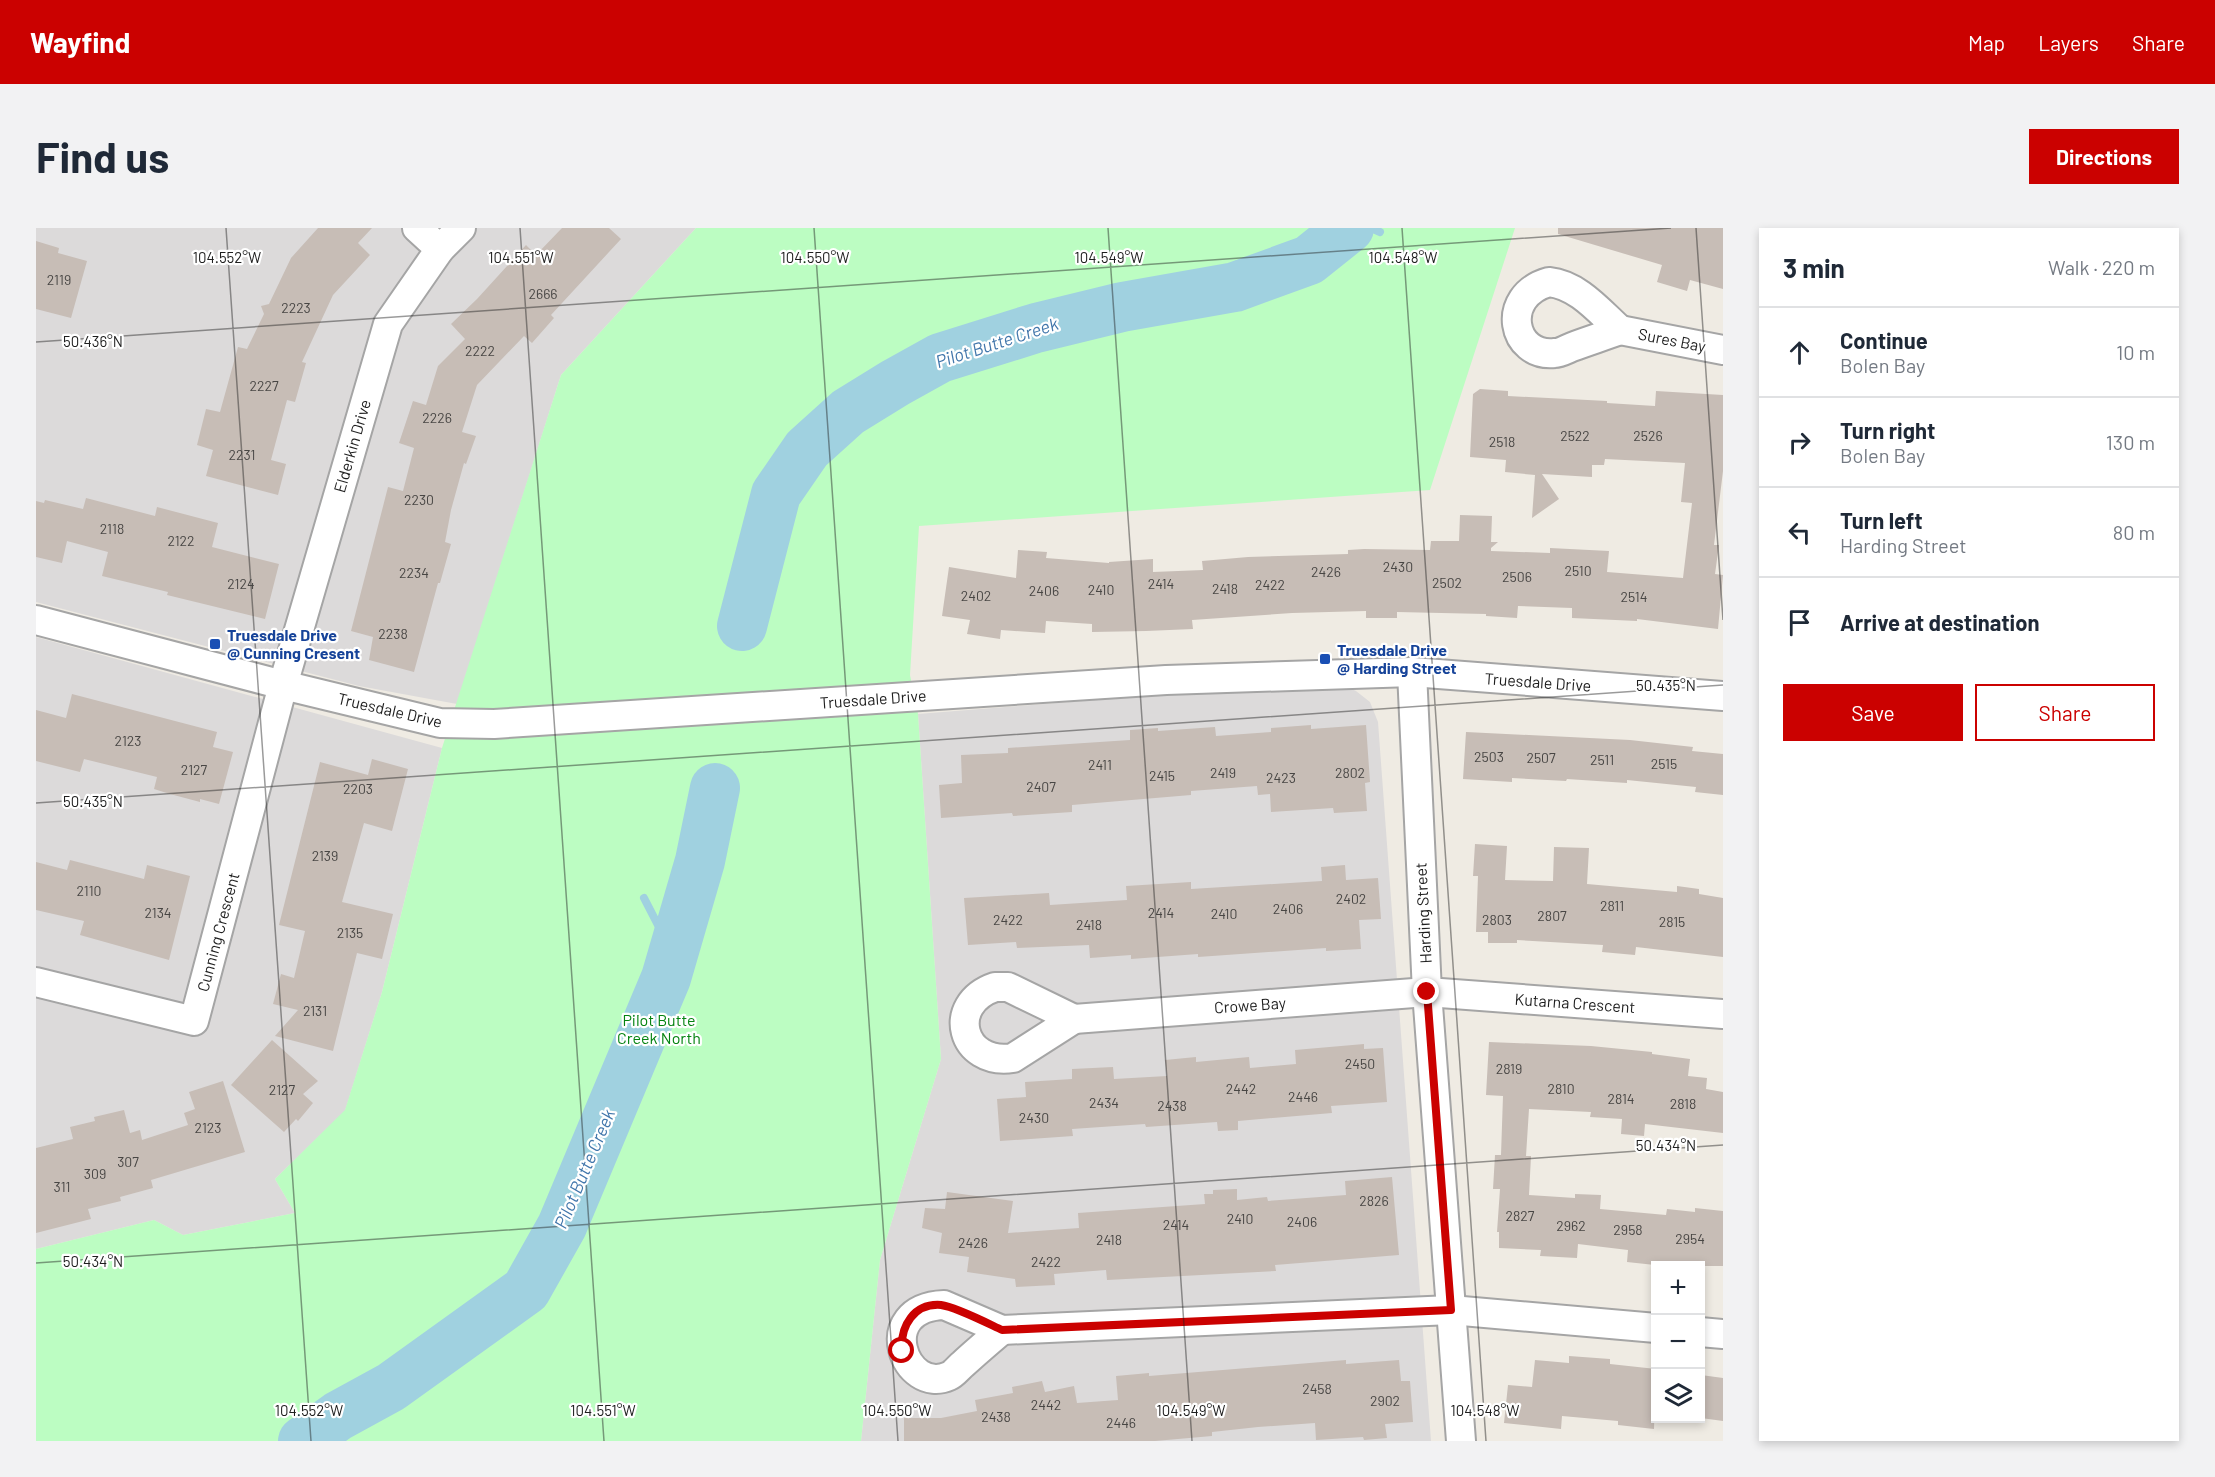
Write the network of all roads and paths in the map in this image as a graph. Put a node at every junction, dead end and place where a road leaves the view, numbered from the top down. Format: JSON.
{"nodes":[{"id":1,"x":417,"y":228,"type":"edge"},
{"id":2,"x":461,"y":228,"type":"edge"},
{"id":3,"x":440,"y":249,"type":"junction"},
{"id":4,"x":1620,"y":330,"type":"dead end"},
{"id":5,"x":1723,"y":350,"type":"edge"},
{"id":6,"x":36,"y":620,"type":"edge"},
{"id":7,"x":1412,"y":672,"type":"junction"},
{"id":8,"x":283,"y":685,"type":"junction"},
{"id":9,"x":1723,"y":696,"type":"edge"},
{"id":10,"x":36,"y":982,"type":"edge"},
{"id":11,"x":1427,"y":992,"type":"junction"},
{"id":12,"x":1723,"y":1014,"type":"edge"},
{"id":13,"x":1074,"y":1019,"type":"dead end"},
{"id":14,"x":1451,"y":1310,"type":"junction"},
{"id":15,"x":1651,"y":1328,"type":"edge"},
{"id":16,"x":1002,"y":1330,"type":"dead end"},
{"id":17,"x":1705,"y":1332,"type":"edge"},
{"id":18,"x":1723,"y":1334,"type":"edge"},
{"id":19,"x":1461,"y":1441,"type":"edge"}],
"edges":[{"from":1,"to":3,"type":"street"},
{"from":2,"to":3,"type":"street","name":"Elderkin Drive"},
{"from":3,"to":8,"type":"street","name":"Elderkin Drive"},
{"from":4,"to":5,"type":"street","name":"Sures Bay"},
{"from":6,"to":8,"type":"street","name":"Truesdale Drive"},
{"from":7,"to":8,"type":"street","name":"Truesdale Drive"},
{"from":7,"to":9,"type":"street","name":"Truesdale Drive"},
{"from":7,"to":11,"type":"street","name":"Harding Street"},
{"from":8,"to":10,"type":"street","name":"Cunning Crescent"},
{"from":11,"to":12,"type":"street","name":"Kutarna Crescent"},
{"from":11,"to":13,"type":"street","name":"Crowe Bay"},
{"from":11,"to":14,"type":"street","name":"Harding Street"},
{"from":14,"to":15,"type":"street"},
{"from":14,"to":16,"type":"street"},
{"from":14,"to":19,"type":"street","name":"Harding Street"},
{"from":17,"to":18,"type":"street"}]}
